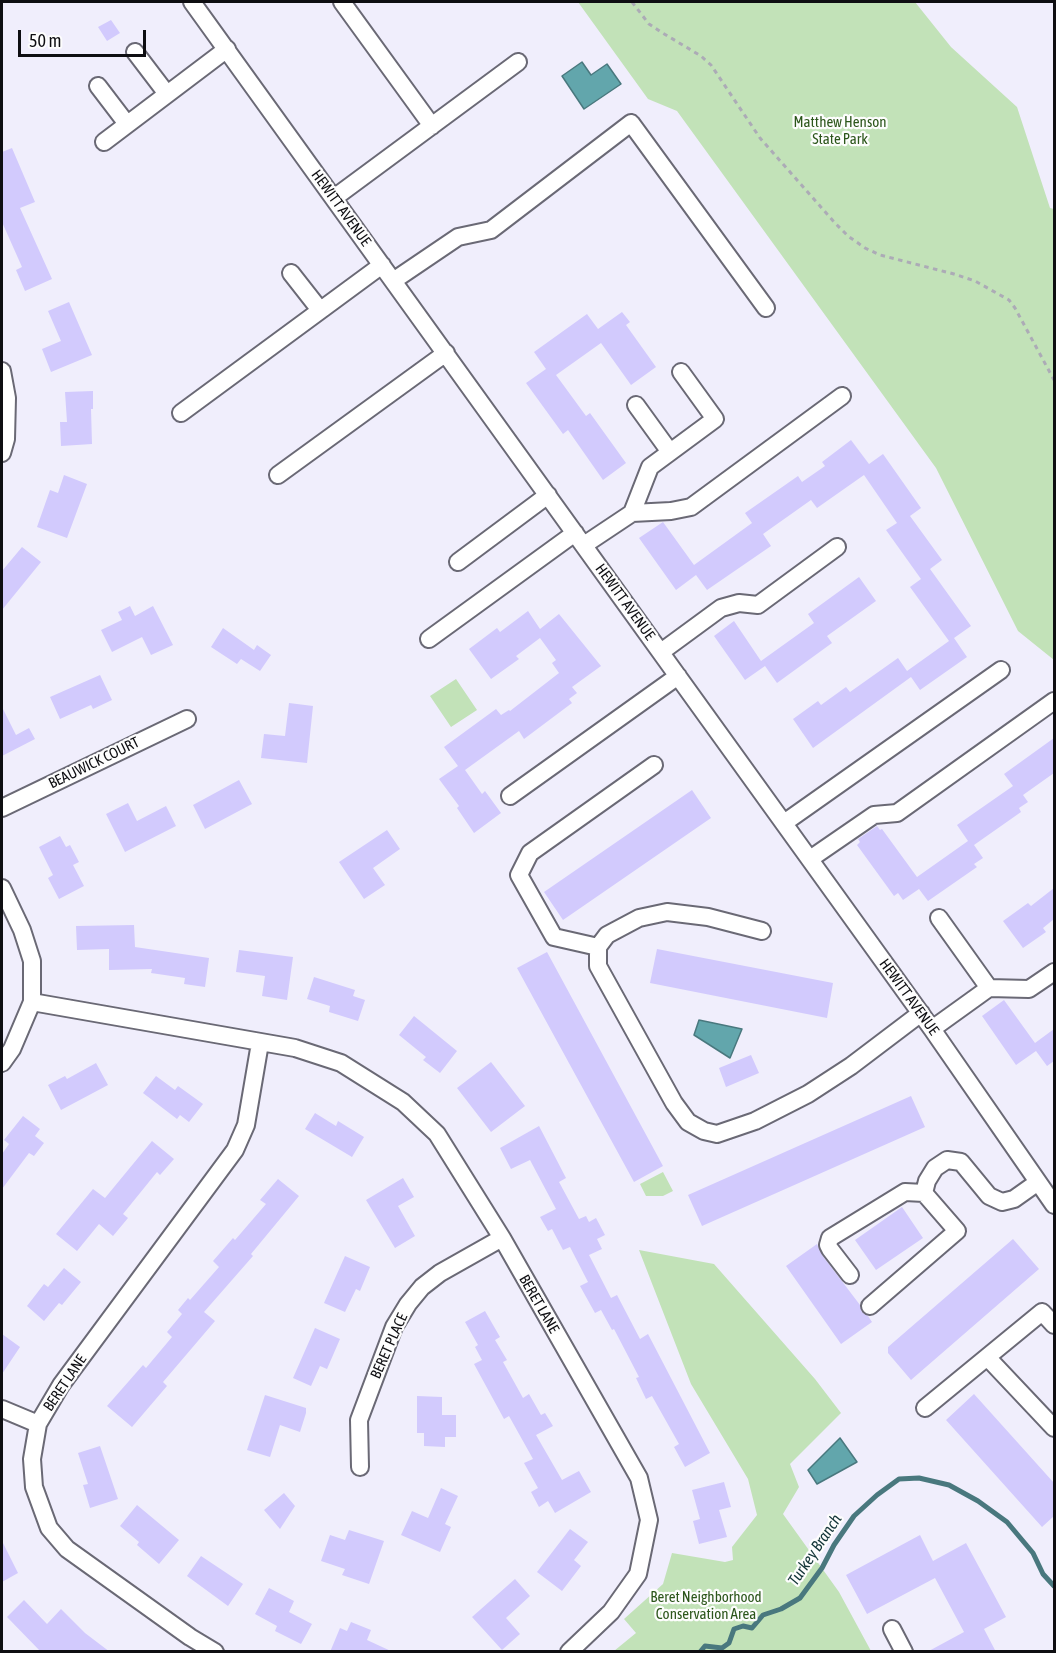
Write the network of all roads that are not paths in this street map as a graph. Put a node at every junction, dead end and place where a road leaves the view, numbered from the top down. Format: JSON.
{"nodes":[{"id":1,"x":192,"y":2,"type":"edge"},
{"id":2,"x":342,"y":2,"type":"edge"},
{"id":3,"x":227,"y":49,"type":"junction"},
{"id":4,"x":135,"y":52,"type":"dead end"},
{"id":5,"x":518,"y":62,"type":"dead end"},
{"id":6,"x":98,"y":86,"type":"dead end"},
{"id":7,"x":167,"y":94,"type":"junction"},
{"id":8,"x":127,"y":124,"type":"junction"},
{"id":9,"x":432,"y":126,"type":"junction"},
{"id":10,"x":104,"y":142,"type":"dead end"},
{"id":11,"x":334,"y":198,"type":"junction"},
{"id":12,"x":382,"y":265,"type":"junction"},
{"id":13,"x":291,"y":273,"type":"dead end"},
{"id":14,"x":393,"y":281,"type":"junction"},
{"id":15,"x":766,"y":308,"type":"dead end"},
{"id":16,"x":320,"y":310,"type":"junction"},
{"id":17,"x":446,"y":353,"type":"junction"},
{"id":18,"x":2,"y":371,"type":"edge"},
{"id":19,"x":681,"y":372,"type":"dead end"},
{"id":20,"x":842,"y":396,"type":"dead end"},
{"id":21,"x":636,"y":405,"type":"dead end"},
{"id":22,"x":181,"y":413,"type":"dead end"},
{"id":23,"x":670,"y":452,"type":"junction"},
{"id":24,"x":2,"y":453,"type":"edge"},
{"id":25,"x":278,"y":476,"type":"dead end"},
{"id":26,"x":548,"y":495,"type":"junction"},
{"id":27,"x":632,"y":513,"type":"junction"},
{"id":28,"x":579,"y":539,"type":"junction"},
{"id":29,"x":837,"y":547,"type":"dead end"},
{"id":30,"x":458,"y":562,"type":"dead end"},
{"id":31,"x":429,"y":639,"type":"dead end"},
{"id":32,"x":661,"y":652,"type":"junction"},
{"id":33,"x":1001,"y":670,"type":"dead end"},
{"id":34,"x":678,"y":676,"type":"junction"},
{"id":35,"x":1054,"y":701,"type":"edge"},
{"id":36,"x":187,"y":719,"type":"dead end"},
{"id":37,"x":654,"y":765,"type":"dead end"},
{"id":38,"x":510,"y":796,"type":"dead end"},
{"id":39,"x":2,"y":808,"type":"edge"},
{"id":40,"x":784,"y":823,"type":"junction"},
{"id":41,"x":810,"y":859,"type":"junction"},
{"id":42,"x":2,"y":888,"type":"edge"},
{"id":43,"x":939,"y":918,"type":"dead end"},
{"id":44,"x":762,"y":931,"type":"dead end"},
{"id":45,"x":598,"y":947,"type":"junction"},
{"id":46,"x":1054,"y":972,"type":"edge"},
{"id":47,"x":989,"y":988,"type":"junction"},
{"id":48,"x":32,"y":1002,"type":"junction"},
{"id":49,"x":921,"y":1013,"type":"junction"},
{"id":50,"x":932,"y":1029,"type":"junction"},
{"id":51,"x":260,"y":1043,"type":"junction"},
{"id":52,"x":2,"y":1063,"type":"edge"},
{"id":53,"x":1038,"y":1182,"type":"junction"},
{"id":54,"x":924,"y":1193,"type":"junction"},
{"id":55,"x":1054,"y":1205,"type":"edge"},
{"id":56,"x":502,"y":1238,"type":"junction"},
{"id":57,"x":850,"y":1275,"type":"dead end"},
{"id":58,"x":870,"y":1306,"type":"dead end"},
{"id":59,"x":1054,"y":1325,"type":"edge"},
{"id":60,"x":987,"y":1357,"type":"junction"},
{"id":61,"x":925,"y":1408,"type":"dead end"},
{"id":62,"x":2,"y":1409,"type":"edge"},
{"id":63,"x":39,"y":1424,"type":"junction"},
{"id":64,"x":1054,"y":1428,"type":"edge"},
{"id":65,"x":360,"y":1467,"type":"dead end"},
{"id":66,"x":892,"y":1629,"type":"dead end"},
{"id":67,"x":215,"y":1652,"type":"edge"},
{"id":68,"x":570,"y":1652,"type":"edge"},
{"id":69,"x":904,"y":1652,"type":"edge"}],
"edges":[{"from":1,"to":3,"type":"street","name":"HEWITT AVENUE"},
{"from":2,"to":9,"type":"street"},
{"from":3,"to":7,"type":"street"},
{"from":3,"to":11,"type":"street","name":"HEWITT AVENUE"},
{"from":4,"to":7,"type":"street"},
{"from":5,"to":9,"type":"street"},
{"from":6,"to":8,"type":"street"},
{"from":7,"to":8,"type":"street"},
{"from":8,"to":10,"type":"street"},
{"from":9,"to":11,"type":"street"},
{"from":11,"to":12,"type":"street","name":"HEWITT AVENUE"},
{"from":12,"to":14,"type":"street","name":"HEWITT AVENUE"},
{"from":12,"to":16,"type":"street"},
{"from":13,"to":16,"type":"street"},
{"from":14,"to":15,"type":"street"},
{"from":14,"to":17,"type":"street","name":"HEWITT AVENUE"},
{"from":16,"to":22,"type":"street"},
{"from":17,"to":25,"type":"street"},
{"from":17,"to":26,"type":"street","name":"HEWITT AVENUE"},
{"from":18,"to":24,"type":"street"},
{"from":19,"to":23,"type":"street"},
{"from":20,"to":27,"type":"street"},
{"from":21,"to":23,"type":"street"},
{"from":23,"to":27,"type":"street"},
{"from":26,"to":28,"type":"street","name":"HEWITT AVENUE"},
{"from":26,"to":30,"type":"street"},
{"from":27,"to":28,"type":"street"},
{"from":28,"to":31,"type":"street"},
{"from":28,"to":32,"type":"street","name":"HEWITT AVENUE"},
{"from":29,"to":32,"type":"street"},
{"from":32,"to":34,"type":"street","name":"HEWITT AVENUE"},
{"from":33,"to":40,"type":"street"},
{"from":34,"to":38,"type":"street"},
{"from":34,"to":40,"type":"street","name":"HEWITT AVENUE"},
{"from":35,"to":41,"type":"street"},
{"from":36,"to":39,"type":"street","name":"BEAUWICK COURT"},
{"from":37,"to":45,"type":"street"},
{"from":40,"to":41,"type":"street","name":"HEWITT AVENUE"},
{"from":41,"to":49,"type":"street","name":"HEWITT AVENUE"},
{"from":42,"to":48,"type":"street"},
{"from":43,"to":47,"type":"street"},
{"from":44,"to":45,"type":"street"},
{"from":45,"to":49,"type":"street"},
{"from":46,"to":47,"type":"street"},
{"from":47,"to":50,"type":"street"},
{"from":48,"to":51,"type":"street","name":"BERET LANE"},
{"from":48,"to":52,"type":"street"},
{"from":49,"to":50,"type":"street","name":"HEWITT AVENUE"},
{"from":50,"to":53,"type":"street","name":"HEWITT AVENUE"},
{"from":51,"to":56,"type":"street","name":"BERET LANE"},
{"from":51,"to":63,"type":"street","name":"BERET LANE"},
{"from":53,"to":54,"type":"street"},
{"from":53,"to":55,"type":"street","name":"HEWITT AVENUE"},
{"from":54,"to":57,"type":"street"},
{"from":54,"to":58,"type":"street"},
{"from":56,"to":65,"type":"street","name":"BERET PLACE"},
{"from":56,"to":68,"type":"street","name":"BERET LANE"},
{"from":59,"to":60,"type":"street"},
{"from":60,"to":61,"type":"street"},
{"from":60,"to":64,"type":"street"},
{"from":62,"to":63,"type":"street"},
{"from":63,"to":67,"type":"street","name":"BERET LANE"},
{"from":66,"to":69,"type":"street"}]}
